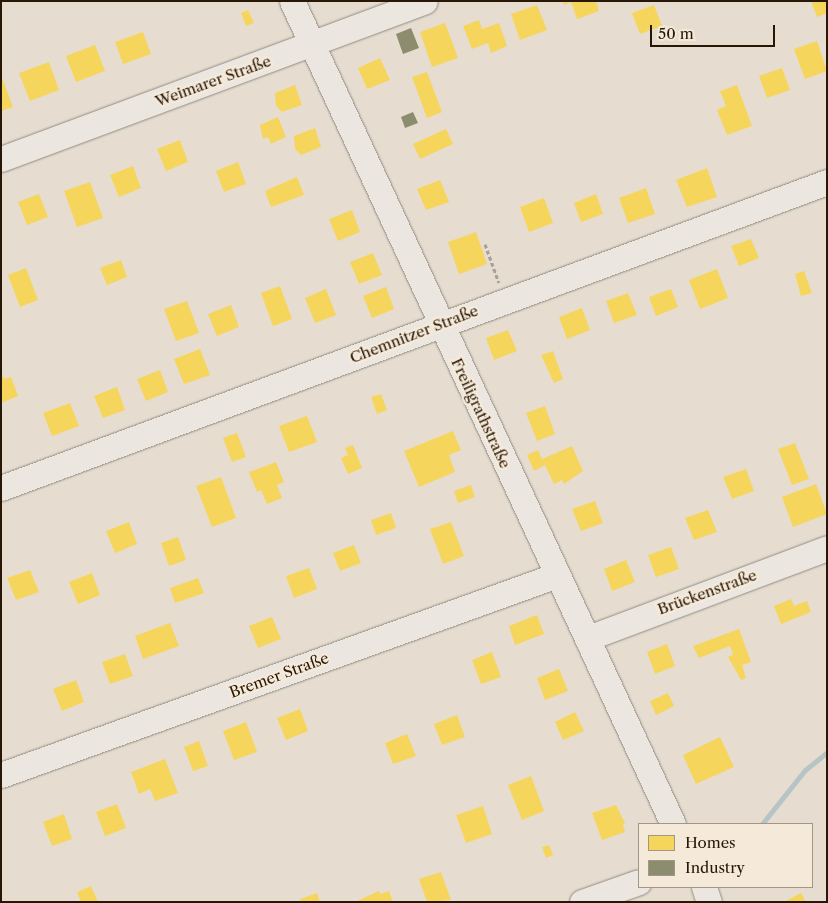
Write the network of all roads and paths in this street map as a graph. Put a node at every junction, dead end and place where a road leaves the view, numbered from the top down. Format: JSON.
{"nodes":[{"id":1,"x":292,"y":1,"type":"edge"},
{"id":2,"x":425,"y":1,"type":"edge"},
{"id":3,"x":312,"y":45,"type":"junction"},
{"id":4,"x":1,"y":159,"type":"edge"},
{"id":5,"x":827,"y":182,"type":"edge"},
{"id":6,"x":485,"y":244,"type":"dead end"},
{"id":7,"x":506,"y":299,"type":"junction"},
{"id":8,"x":440,"y":323,"type":"junction"},
{"id":9,"x":1,"y":488,"type":"edge"},
{"id":10,"x":827,"y":548,"type":"edge"},
{"id":11,"x":557,"y":575,"type":"junction"},
{"id":12,"x":588,"y":638,"type":"junction"},
{"id":13,"x":1,"y":775,"type":"edge"},
{"id":14,"x":673,"y":823,"type":"edge"},
{"id":15,"x":638,"y":882,"type":"edge"},
{"id":16,"x":704,"y":888,"type":"edge"},
{"id":17,"x":582,"y":902,"type":"edge"},
{"id":18,"x":709,"y":902,"type":"edge"}],
"edges":[{"from":1,"to":3,"type":"street","name":"Freiligrathstraße"},
{"from":2,"to":3,"type":"street","name":"Weimarer Straße"},
{"from":3,"to":4,"type":"street","name":"Weimarer Straße"},
{"from":3,"to":8,"type":"street","name":"Freiligrathstraße"},
{"from":5,"to":7,"type":"street","name":"Chemnitzer Straße"},
{"from":6,"to":7,"type":"path"},
{"from":7,"to":8,"type":"street","name":"Chemnitzer Straße"},
{"from":8,"to":9,"type":"street","name":"Chemnitzer Straße"},
{"from":8,"to":11,"type":"street","name":"Freiligrathstraße"},
{"from":10,"to":12,"type":"street","name":"Brückenstraße"},
{"from":11,"to":12,"type":"street","name":"Freiligrathstraße"},
{"from":11,"to":13,"type":"street","name":"Bremer Straße"},
{"from":12,"to":14,"type":"street","name":"Freiligrathstraße"},
{"from":15,"to":17,"type":"street"},
{"from":16,"to":18,"type":"street"}]}
